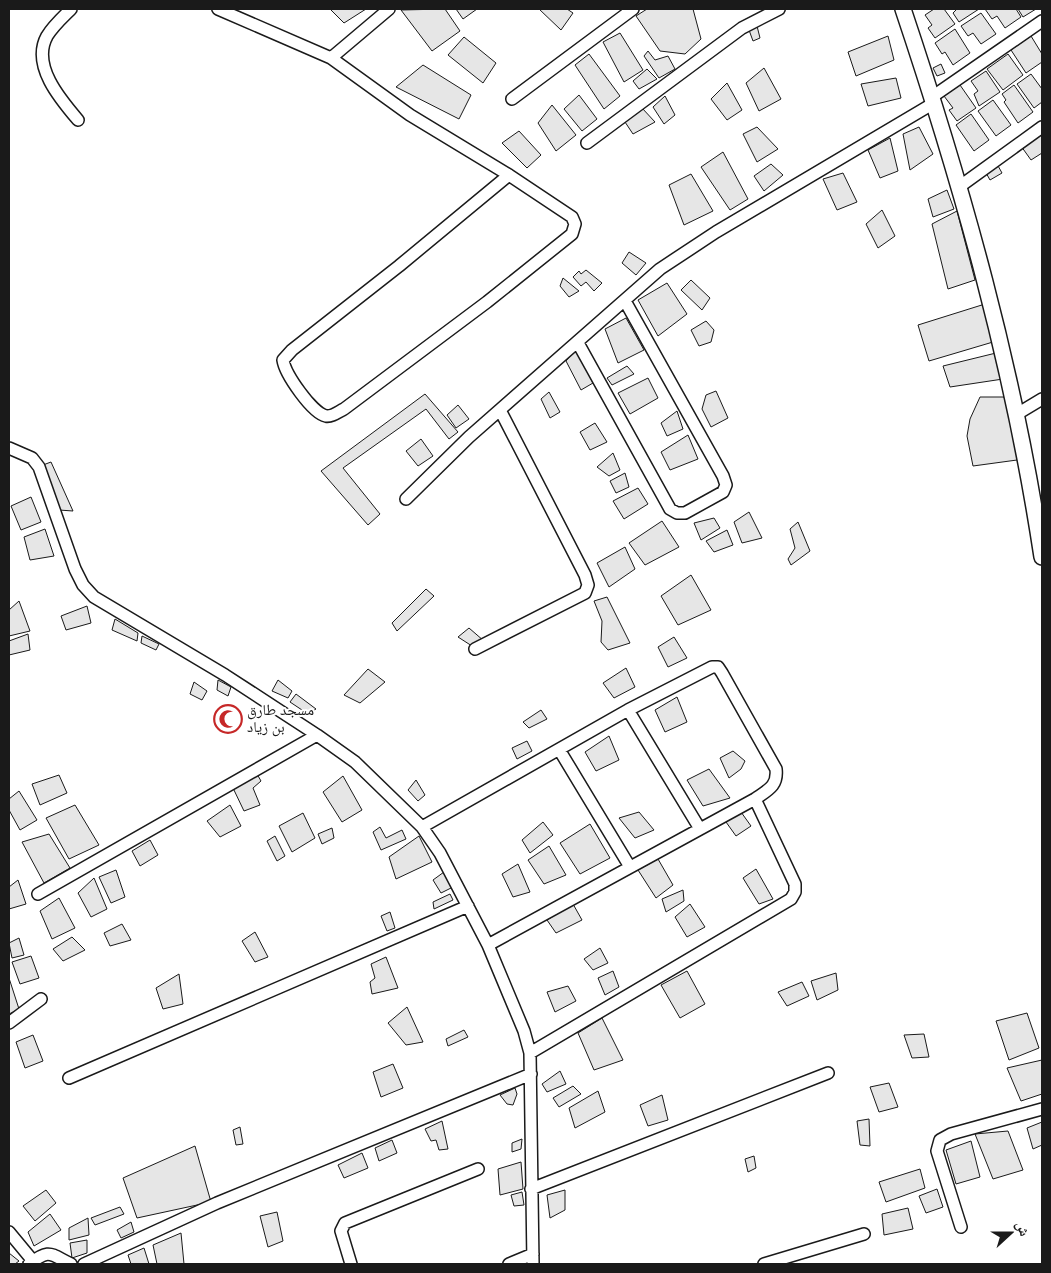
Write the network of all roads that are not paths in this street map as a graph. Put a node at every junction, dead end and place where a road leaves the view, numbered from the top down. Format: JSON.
{"nodes":[{"id":1,"x":71,"y":9,"type":"edge"},
{"id":2,"x":218,"y":9,"type":"edge"},
{"id":3,"x":390,"y":9,"type":"edge"},
{"id":4,"x":633,"y":9,"type":"edge"},
{"id":5,"x":779,"y":9,"type":"edge"},
{"id":6,"x":903,"y":9,"type":"edge"},
{"id":7,"x":1042,"y":21,"type":"edge"},
{"id":8,"x":331,"y":58,"type":"junction"},
{"id":9,"x":512,"y":99,"type":"dead end"},
{"id":10,"x":933,"y":100,"type":"junction"},
{"id":11,"x":78,"y":120,"type":"dead end"},
{"id":12,"x":1042,"y":127,"type":"edge"},
{"id":13,"x":587,"y":143,"type":"dead end"},
{"id":14,"x":509,"y":175,"type":"junction"},
{"id":15,"x":959,"y":186,"type":"junction"},
{"id":16,"x":625,"y":301,"type":"junction"},
{"id":17,"x":578,"y":343,"type":"junction"},
{"id":18,"x":1042,"y":399,"type":"edge"},
{"id":19,"x":500,"y":410,"type":"junction"},
{"id":20,"x":1017,"y":414,"type":"junction"},
{"id":21,"x":9,"y":448,"type":"edge"},
{"id":22,"x":406,"y":499,"type":"dead end"},
{"id":23,"x":1040,"y":526,"type":"edge"},
{"id":24,"x":1042,"y":557,"type":"edge"},
{"id":25,"x":475,"y":649,"type":"dead end"},
{"id":26,"x":628,"y":710,"type":"junction"},
{"id":27,"x":317,"y":735,"type":"junction"},
{"id":28,"x":560,"y":751,"type":"junction"},
{"id":29,"x":755,"y":799,"type":"junction"},
{"id":30,"x":422,"y":827,"type":"junction"},
{"id":31,"x":700,"y":829,"type":"junction"},
{"id":32,"x":630,"y":867,"type":"junction"},
{"id":33,"x":38,"y":894,"type":"dead end"},
{"id":34,"x":468,"y":906,"type":"junction"},
{"id":35,"x":488,"y":945,"type":"junction"},
{"id":36,"x":41,"y":1000,"type":"dead end"},
{"id":37,"x":9,"y":1023,"type":"edge"},
{"id":38,"x":530,"y":1053,"type":"junction"},
{"id":39,"x":828,"y":1073,"type":"dead end"},
{"id":40,"x":531,"y":1074,"type":"junction"},
{"id":41,"x":69,"y":1078,"type":"dead end"},
{"id":42,"x":1042,"y":1109,"type":"edge"},
{"id":43,"x":478,"y":1170,"type":"dead end"},
{"id":44,"x":531,"y":1189,"type":"junction"},
{"id":45,"x":961,"y":1226,"type":"dead end"},
{"id":46,"x":9,"y":1232,"type":"edge"},
{"id":47,"x":864,"y":1234,"type":"dead end"},
{"id":48,"x":533,"y":1259,"type":"edge"},
{"id":49,"x":31,"y":1263,"type":"edge"},
{"id":50,"x":71,"y":1264,"type":"edge"},
{"id":51,"x":84,"y":1264,"type":"edge"},
{"id":52,"x":351,"y":1264,"type":"edge"},
{"id":53,"x":509,"y":1264,"type":"edge"},
{"id":54,"x":764,"y":1264,"type":"edge"}],
"edges":[{"from":1,"to":11,"type":"street"},
{"from":2,"to":8,"type":"street"},
{"from":3,"to":8,"type":"street"},
{"from":4,"to":9,"type":"street"},
{"from":5,"to":13,"type":"street"},
{"from":6,"to":10,"type":"street"},
{"from":7,"to":10,"type":"street"},
{"from":8,"to":14,"type":"street"},
{"from":10,"to":15,"type":"street"},
{"from":10,"to":16,"type":"street"},
{"from":12,"to":15,"type":"street"},
{"from":14,"to":14,"type":"street"},
{"from":15,"to":20,"type":"street"},
{"from":16,"to":17,"type":"street"},
{"from":16,"to":17,"type":"street"},
{"from":17,"to":19,"type":"street"},
{"from":18,"to":20,"type":"street"},
{"from":19,"to":22,"type":"street"},
{"from":19,"to":25,"type":"street"},
{"from":20,"to":23,"type":"street"},
{"from":21,"to":27,"type":"street"},
{"from":23,"to":24,"type":"street"},
{"from":26,"to":28,"type":"street"},
{"from":26,"to":29,"type":"street"},
{"from":26,"to":31,"type":"street"},
{"from":27,"to":30,"type":"street"},
{"from":27,"to":33,"type":"street"},
{"from":28,"to":30,"type":"street"},
{"from":28,"to":32,"type":"street"},
{"from":29,"to":31,"type":"street"},
{"from":29,"to":38,"type":"street"},
{"from":30,"to":34,"type":"street"},
{"from":31,"to":32,"type":"street"},
{"from":32,"to":35,"type":"street"},
{"from":34,"to":35,"type":"street"},
{"from":34,"to":41,"type":"street"},
{"from":35,"to":38,"type":"street"},
{"from":36,"to":37,"type":"street"},
{"from":38,"to":40,"type":"street"},
{"from":39,"to":44,"type":"street"},
{"from":40,"to":44,"type":"street"},
{"from":40,"to":51,"type":"street"},
{"from":42,"to":45,"type":"street"},
{"from":43,"to":52,"type":"street"},
{"from":44,"to":48,"type":"street"},
{"from":46,"to":49,"type":"street"},
{"from":47,"to":54,"type":"street"},
{"from":48,"to":53,"type":"street"},
{"from":49,"to":50,"type":"street"}]}
